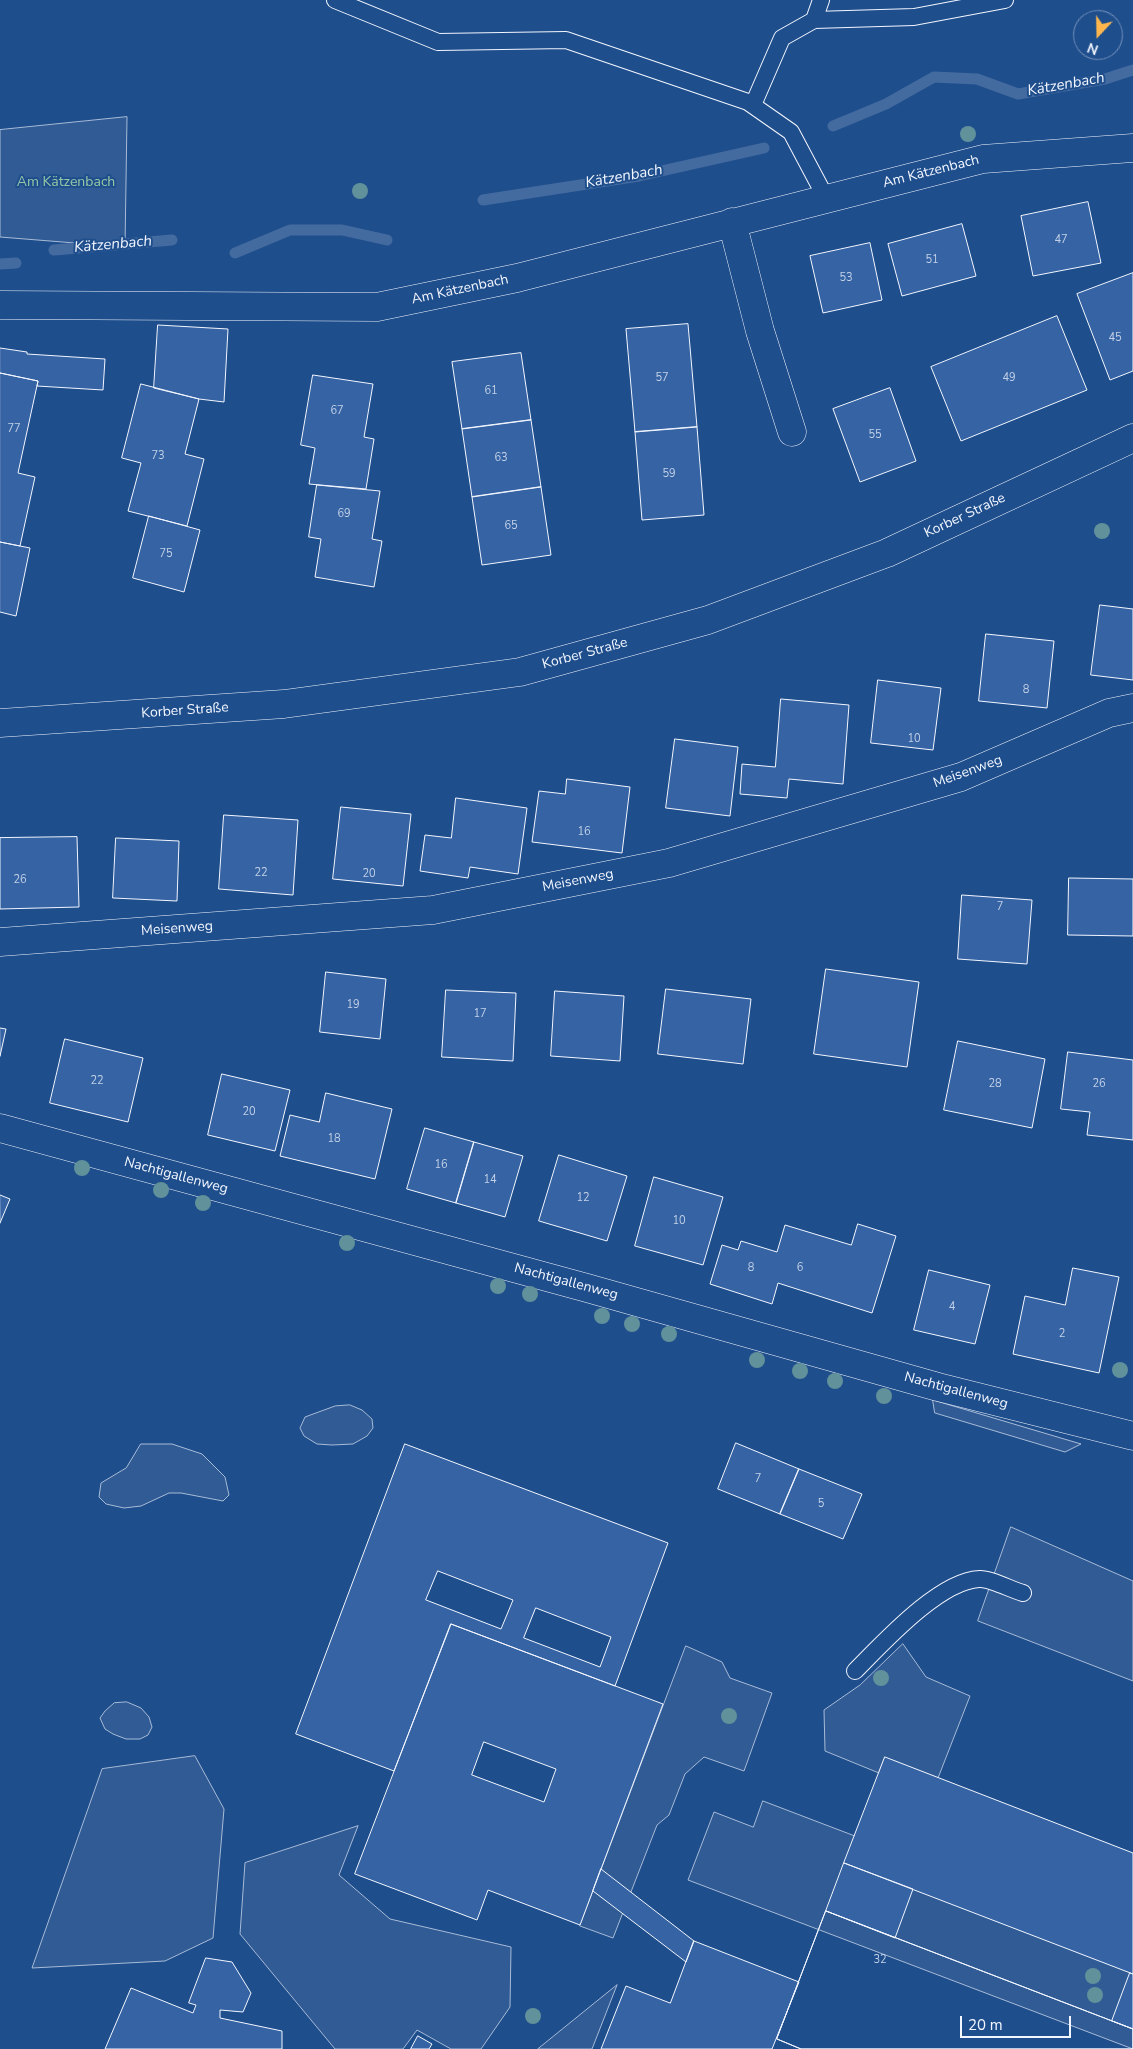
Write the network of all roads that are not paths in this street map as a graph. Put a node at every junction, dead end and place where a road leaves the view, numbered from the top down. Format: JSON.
{"nodes":[{"id":1,"x":335,"y":0,"type":"edge"},
{"id":2,"x":821,"y":0,"type":"edge"},
{"id":3,"x":1005,"y":0,"type":"edge"},
{"id":4,"x":814,"y":20,"type":"junction"},
{"id":5,"x":753,"y":105,"type":"junction"},
{"id":6,"x":1133,"y":148,"type":"edge"},
{"id":7,"x":826,"y":198,"type":"junction"},
{"id":8,"x":732,"y":222,"type":"junction"},
{"id":9,"x":0,"y":305,"type":"edge"},
{"id":10,"x":792,"y":432,"type":"dead end"},
{"id":11,"x":1133,"y":438,"type":"edge"},
{"id":12,"x":1133,"y":708,"type":"edge"},
{"id":13,"x":0,"y":722,"type":"edge"},
{"id":14,"x":0,"y":942,"type":"edge"},
{"id":15,"x":0,"y":1128,"type":"edge"},
{"id":16,"x":1133,"y":1436,"type":"edge"},
{"id":17,"x":1023,"y":1593,"type":"dead end"},
{"id":18,"x":855,"y":1671,"type":"dead end"}],
"edges":[{"from":1,"to":5,"type":"lane"},
{"from":2,"to":4,"type":"lane"},
{"from":3,"to":4,"type":"lane"},
{"from":4,"to":5,"type":"lane"},
{"from":5,"to":7,"type":"lane"},
{"from":6,"to":7,"type":"street","name":"Am Kätzenbach"},
{"from":7,"to":8,"type":"street","name":"Am Kätzenbach"},
{"from":8,"to":9,"type":"street","name":"Am Kätzenbach"},
{"from":8,"to":10,"type":"street"},
{"from":11,"to":13,"type":"street","name":"Korber Straße"},
{"from":12,"to":14,"type":"street","name":"Meisenweg"},
{"from":15,"to":16,"type":"street","name":"Nachtigallenweg"},
{"from":17,"to":18,"type":"lane"}]}
